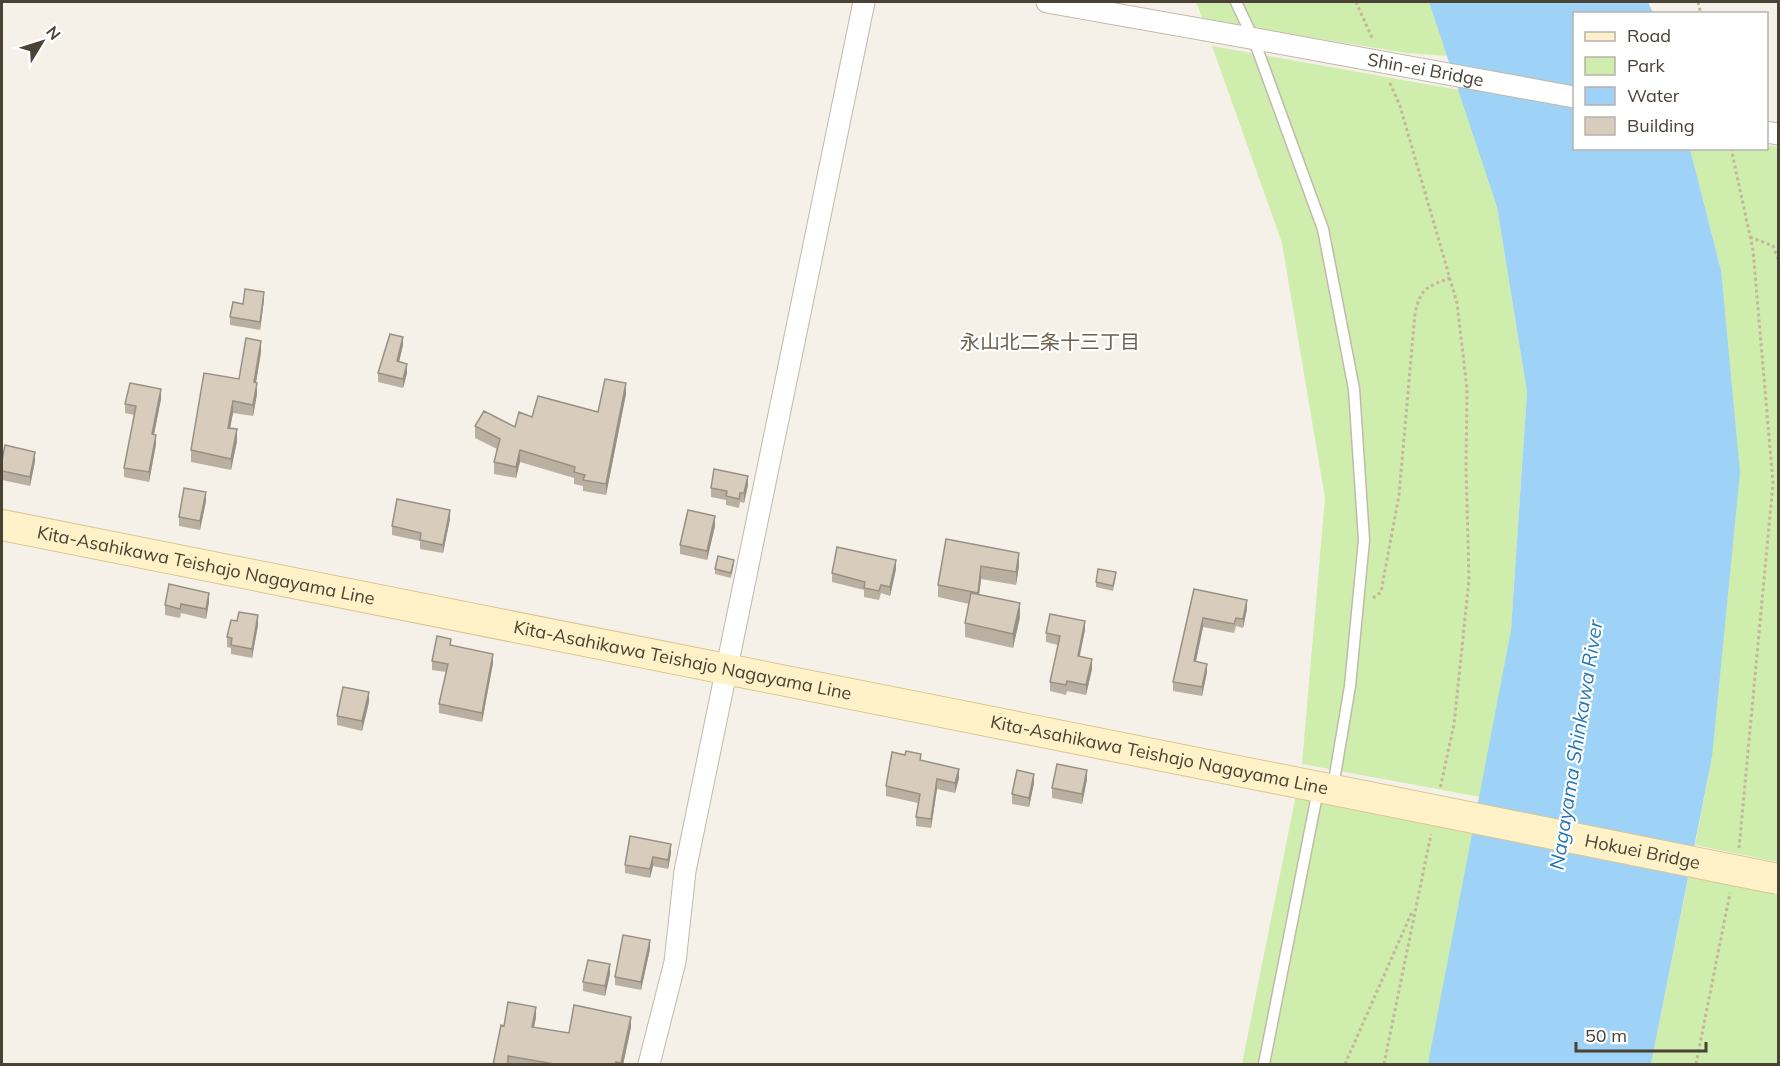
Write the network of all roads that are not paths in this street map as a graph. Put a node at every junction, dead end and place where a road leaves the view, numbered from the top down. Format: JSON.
{"nodes":[{"id":1,"x":864,"y":2,"type":"edge"},
{"id":2,"x":1047,"y":2,"type":"edge"},
{"id":3,"x":1236,"y":2,"type":"edge"},
{"id":4,"x":1254,"y":40,"type":"junction"},
{"id":5,"x":1573,"y":97,"type":"edge"},
{"id":6,"x":2,"y":525,"type":"edge"},
{"id":7,"x":726,"y":670,"type":"junction"},
{"id":8,"x":1325,"y":788,"type":"junction"},
{"id":9,"x":1364,"y":796,"type":"joint"},
{"id":10,"x":1779,"y":879,"type":"edge"},
{"id":11,"x":649,"y":1065,"type":"edge"},
{"id":12,"x":1264,"y":1065,"type":"edge"}],
"edges":[{"from":1,"to":7,"type":"street"},
{"from":2,"to":4,"type":"street","name":"Shin-ei Bridge"},
{"from":3,"to":4,"type":"lane"},
{"from":4,"to":5,"type":"street","name":"Shin-ei Bridge","bridge":true},
{"from":4,"to":8,"type":"lane"},
{"from":6,"to":7,"type":"main road","name":"Kita-Asahikawa Teishajo Nagayama Line"},
{"from":7,"to":8,"type":"main road","name":"Kita-Asahikawa Teishajo Nagayama Line"},
{"from":7,"to":11,"type":"street"},
{"from":8,"to":9,"type":"main road","name":"Kita-Asahikawa Teishajo Nagayama Line"},
{"from":8,"to":12,"type":"lane"},
{"from":9,"to":10,"type":"main road","name":"Hokuei Bridge","bridge":true}]}
